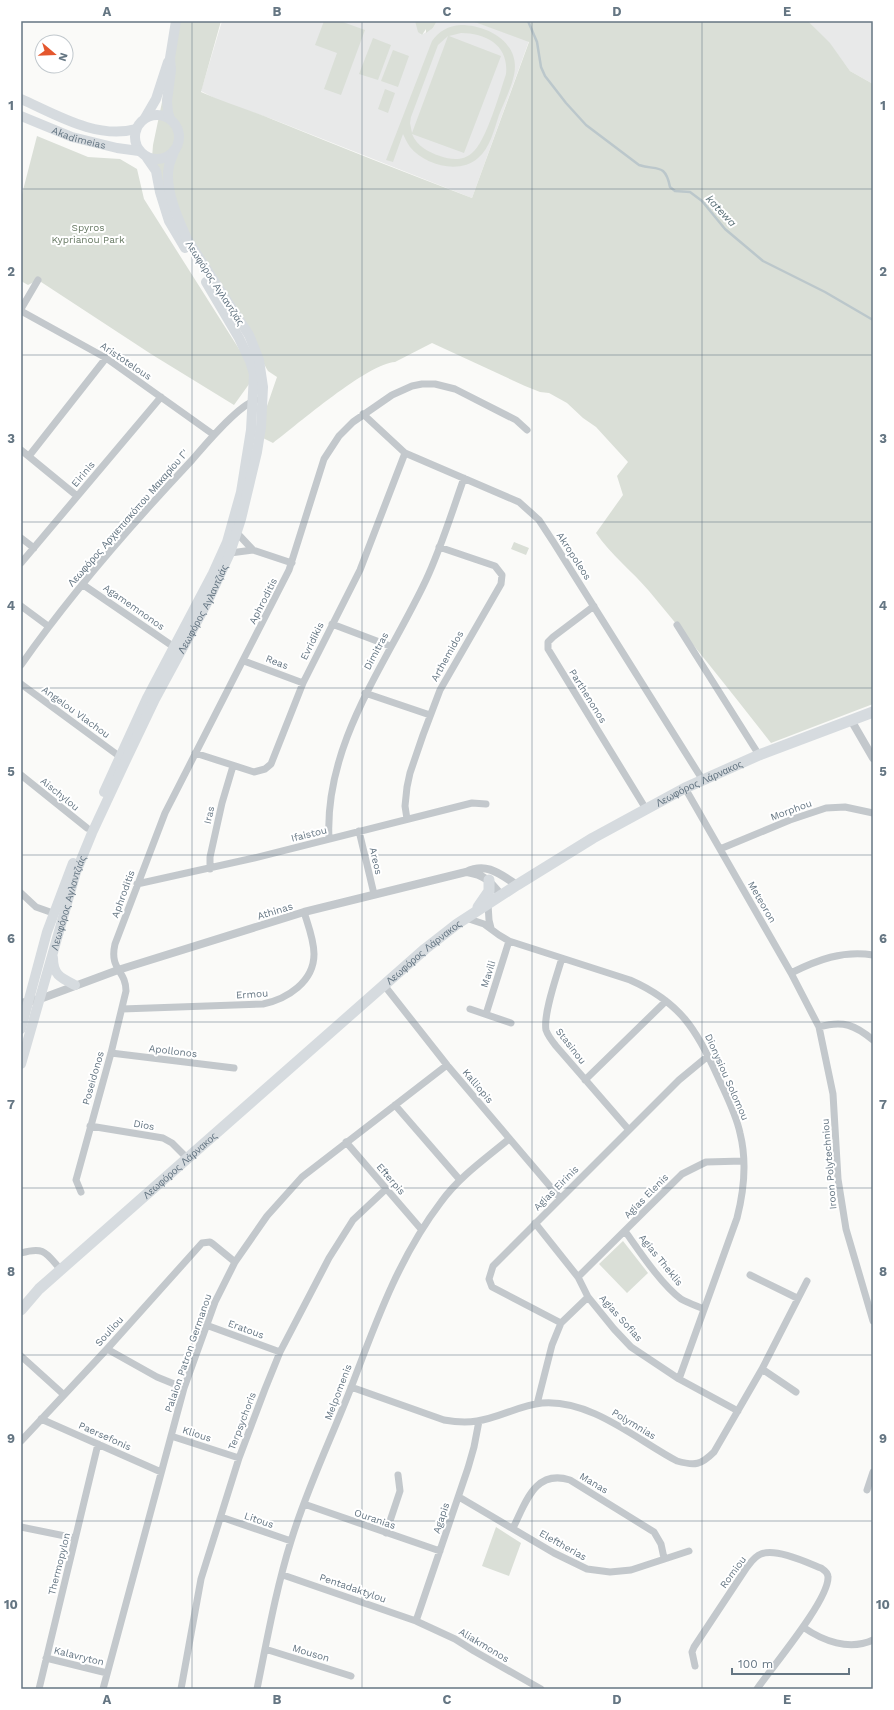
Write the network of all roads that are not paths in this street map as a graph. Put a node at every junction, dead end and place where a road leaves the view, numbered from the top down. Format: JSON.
{"nodes":[{"id":1,"x":176,"y":21,"type":"edge"},
{"id":2,"x":170,"y":58,"type":"junction"},
{"id":3,"x":21,"y":99,"type":"edge"},
{"id":4,"x":21,"y":116,"type":"edge"},
{"id":5,"x":145,"y":118,"type":"junction"},
{"id":6,"x":170,"y":119,"type":"junction"},
{"id":7,"x":136,"y":129,"type":"junction"},
{"id":8,"x":139,"y":151,"type":"junction"},
{"id":9,"x":174,"y":151,"type":"junction"},
{"id":10,"x":147,"y":158,"type":"junction"},
{"id":11,"x":38,"y":280,"type":"dead end"},
{"id":12,"x":21,"y":310,"type":"edge"},
{"id":13,"x":106,"y":358,"type":"junction"},
{"id":14,"x":161,"y":397,"type":"junction"},
{"id":15,"x":258,"y":400,"type":"junction"},
{"id":16,"x":363,"y":414,"type":"junction"},
{"id":17,"x":527,"y":430,"type":"dead end"},
{"id":18,"x":214,"y":435,"type":"junction"},
{"id":19,"x":21,"y":450,"type":"edge"},
{"id":20,"x":405,"y":453,"type":"junction"},
{"id":21,"x":29,"y":456,"type":"junction"},
{"id":22,"x":464,"y":478,"type":"junction"},
{"id":23,"x":77,"y":496,"type":"junction"},
{"id":24,"x":237,"y":533,"type":"junction"},
{"id":25,"x":21,"y":538,"type":"edge"},
{"id":26,"x":439,"y":547,"type":"junction"},
{"id":27,"x":34,"y":548,"type":"junction"},
{"id":28,"x":253,"y":550,"type":"junction"},
{"id":29,"x":230,"y":553,"type":"junction"},
{"id":30,"x":21,"y":563,"type":"edge"},
{"id":31,"x":292,"y":563,"type":"junction"},
{"id":32,"x":82,"y":584,"type":"junction"},
{"id":33,"x":21,"y":606,"type":"edge"},
{"id":34,"x":594,"y":606,"type":"junction"},
{"id":35,"x":332,"y":624,"type":"junction"},
{"id":36,"x":677,"y":625,"type":"dead end"},
{"id":37,"x":48,"y":626,"type":"junction"},
{"id":38,"x":390,"y":646,"type":"junction"},
{"id":39,"x":174,"y":647,"type":"junction"},
{"id":40,"x":244,"y":661,"type":"junction"},
{"id":41,"x":21,"y":665,"type":"edge"},
{"id":42,"x":303,"y":683,"type":"junction"},
{"id":43,"x":21,"y":684,"type":"edge"},
{"id":44,"x":365,"y":693,"type":"junction"},
{"id":45,"x":873,"y":712,"type":"edge"},
{"id":46,"x":430,"y":715,"type":"junction"},
{"id":47,"x":851,"y":720,"type":"junction"},
{"id":48,"x":195,"y":753,"type":"junction"},
{"id":49,"x":759,"y":755,"type":"junction"},
{"id":50,"x":119,"y":756,"type":"junction"},
{"id":51,"x":873,"y":758,"type":"edge"},
{"id":52,"x":233,"y":766,"type":"junction"},
{"id":53,"x":21,"y":776,"type":"edge"},
{"id":54,"x":702,"y":779,"type":"junction"},
{"id":55,"x":685,"y":788,"type":"junction"},
{"id":56,"x":486,"y":804,"type":"dead end"},
{"id":57,"x":646,"y":809,"type":"junction"},
{"id":58,"x":873,"y":813,"type":"edge"},
{"id":59,"x":408,"y":819,"type":"junction"},
{"id":60,"x":87,"y":828,"type":"junction"},
{"id":61,"x":359,"y":831,"type":"junction"},
{"id":62,"x":329,"y":839,"type":"junction"},
{"id":63,"x":720,"y":849,"type":"junction"},
{"id":64,"x":210,"y":869,"type":"junction"},
{"id":65,"x":466,"y":872,"type":"junction"},
{"id":66,"x":489,"y":880,"type":"junction"},
{"id":67,"x":137,"y":884,"type":"junction"},
{"id":68,"x":517,"y":885,"type":"junction"},
{"id":69,"x":21,"y":893,"type":"edge"},
{"id":70,"x":374,"y":894,"type":"junction"},
{"id":71,"x":501,"y":895,"type":"junction"},
{"id":72,"x":488,"y":904,"type":"junction"},
{"id":73,"x":304,"y":912,"type":"junction"},
{"id":74,"x":53,"y":914,"type":"junction"},
{"id":75,"x":470,"y":916,"type":"junction"},
{"id":76,"x":491,"y":928,"type":"junction"},
{"id":77,"x":509,"y":941,"type":"junction"},
{"id":78,"x":53,"y":952,"type":"junction"},
{"id":79,"x":873,"y":955,"type":"edge"},
{"id":80,"x":562,"y":958,"type":"junction"},
{"id":81,"x":118,"y":970,"type":"junction"},
{"id":82,"x":791,"y":973,"type":"junction"},
{"id":83,"x":75,"y":985,"type":"junction"},
{"id":84,"x":384,"y":985,"type":"junction"},
{"id":85,"x":40,"y":999,"type":"junction"},
{"id":86,"x":666,"y":1001,"type":"junction"},
{"id":87,"x":25,"y":1003,"type":"edge"},
{"id":88,"x":470,"y":1009,"type":"dead end"},
{"id":89,"x":122,"y":1010,"type":"junction"},
{"id":90,"x":486,"y":1014,"type":"junction"},
{"id":91,"x":511,"y":1023,"type":"dead end"},
{"id":92,"x":21,"y":1026,"type":"edge"},
{"id":93,"x":819,"y":1027,"type":"junction"},
{"id":94,"x":873,"y":1040,"type":"edge"},
{"id":95,"x":111,"y":1053,"type":"junction"},
{"id":96,"x":708,"y":1056,"type":"junction"},
{"id":97,"x":21,"y":1064,"type":"edge"},
{"id":98,"x":447,"y":1065,"type":"junction"},
{"id":99,"x":234,"y":1068,"type":"dead end"},
{"id":100,"x":585,"y":1080,"type":"junction"},
{"id":101,"x":395,"y":1105,"type":"junction"},
{"id":102,"x":90,"y":1126,"type":"junction"},
{"id":103,"x":629,"y":1130,"type":"junction"},
{"id":104,"x":509,"y":1139,"type":"junction"},
{"id":105,"x":346,"y":1142,"type":"junction"},
{"id":106,"x":187,"y":1158,"type":"junction"},
{"id":107,"x":743,"y":1161,"type":"junction"},
{"id":108,"x":460,"y":1180,"type":"junction"},
{"id":109,"x":386,"y":1189,"type":"junction"},
{"id":110,"x":81,"y":1192,"type":"dead end"},
{"id":111,"x":560,"y":1198,"type":"junction"},
{"id":112,"x":535,"y":1223,"type":"junction"},
{"id":113,"x":421,"y":1229,"type":"junction"},
{"id":114,"x":625,"y":1231,"type":"junction"},
{"id":115,"x":21,"y":1253,"type":"edge"},
{"id":116,"x":235,"y":1262,"type":"junction"},
{"id":117,"x":61,"y":1270,"type":"junction"},
{"id":118,"x":750,"y":1275,"type":"dead end"},
{"id":119,"x":578,"y":1277,"type":"junction"},
{"id":120,"x":807,"y":1281,"type":"dead end"},
{"id":121,"x":39,"y":1289,"type":"junction"},
{"id":122,"x":588,"y":1297,"type":"junction"},
{"id":123,"x":797,"y":1298,"type":"junction"},
{"id":124,"x":21,"y":1300,"type":"edge"},
{"id":125,"x":704,"y":1308,"type":"junction"},
{"id":126,"x":21,"y":1310,"type":"edge"},
{"id":127,"x":873,"y":1321,"type":"edge"},
{"id":128,"x":561,"y":1323,"type":"junction"},
{"id":129,"x":206,"y":1325,"type":"junction"},
{"id":130,"x":107,"y":1349,"type":"junction"},
{"id":131,"x":280,"y":1352,"type":"junction"},
{"id":132,"x":21,"y":1356,"type":"edge"},
{"id":133,"x":762,"y":1369,"type":"junction"},
{"id":134,"x":679,"y":1379,"type":"junction"},
{"id":135,"x":351,"y":1387,"type":"junction"},
{"id":136,"x":184,"y":1388,"type":"junction"},
{"id":137,"x":796,"y":1392,"type":"dead end"},
{"id":138,"x":63,"y":1394,"type":"junction"},
{"id":139,"x":537,"y":1404,"type":"junction"},
{"id":140,"x":738,"y":1411,"type":"junction"},
{"id":141,"x":41,"y":1419,"type":"junction"},
{"id":142,"x":479,"y":1421,"type":"junction"},
{"id":143,"x":171,"y":1436,"type":"junction"},
{"id":144,"x":21,"y":1441,"type":"edge"},
{"id":145,"x":98,"y":1444,"type":"junction"},
{"id":146,"x":239,"y":1458,"type":"junction"},
{"id":147,"x":161,"y":1472,"type":"junction"},
{"id":148,"x":873,"y":1472,"type":"edge"},
{"id":149,"x":398,"y":1475,"type":"dead end"},
{"id":150,"x":867,"y":1490,"type":"dead end"},
{"id":151,"x":459,"y":1497,"type":"junction"},
{"id":152,"x":304,"y":1504,"type":"junction"},
{"id":153,"x":221,"y":1517,"type":"junction"},
{"id":154,"x":21,"y":1527,"type":"edge"},
{"id":155,"x":513,"y":1528,"type":"junction"},
{"id":156,"x":386,"y":1533,"type":"junction"},
{"id":157,"x":75,"y":1538,"type":"junction"},
{"id":158,"x":291,"y":1541,"type":"junction"},
{"id":159,"x":689,"y":1551,"type":"dead end"},
{"id":160,"x":440,"y":1552,"type":"junction"},
{"id":161,"x":664,"y":1558,"type":"junction"},
{"id":162,"x":282,"y":1574,"type":"junction"},
{"id":163,"x":416,"y":1621,"type":"junction"},
{"id":164,"x":803,"y":1627,"type":"junction"},
{"id":165,"x":873,"y":1640,"type":"edge"},
{"id":166,"x":265,"y":1649,"type":"junction"},
{"id":167,"x":46,"y":1658,"type":"junction"},
{"id":168,"x":695,"y":1666,"type":"dead end"},
{"id":169,"x":107,"y":1673,"type":"junction"},
{"id":170,"x":351,"y":1676,"type":"dead end"},
{"id":171,"x":537,"y":1688,"type":"edge"},
{"id":172,"x":39,"y":1689,"type":"edge"},
{"id":173,"x":103,"y":1689,"type":"edge"},
{"id":174,"x":181,"y":1689,"type":"edge"},
{"id":175,"x":257,"y":1689,"type":"edge"},
{"id":176,"x":757,"y":1689,"type":"edge"}],
"edges":[{"from":1,"to":2,"type":"main road"},
{"from":2,"to":5,"type":"main road"},
{"from":2,"to":6,"type":"main road"},
{"from":3,"to":7,"type":"main road","name":"Akadimeias"},
{"from":4,"to":8,"type":"main road","name":"Akadimeias"},
{"from":5,"to":6,"type":"main road"},
{"from":5,"to":7,"type":"main road"},
{"from":6,"to":9,"type":"main road"},
{"from":7,"to":8,"type":"main road"},
{"from":8,"to":10,"type":"main road"},
{"from":9,"to":10,"type":"main road"},
{"from":9,"to":15,"type":"main road","name":"Λεωφόρος Αγλαντζιάς"},
{"from":10,"to":15,"type":"main road","name":"Λεωφόρος Αγλαντζιάς"},
{"from":11,"to":12,"type":"street"},
{"from":12,"to":13,"type":"street","name":"Aristotelous"},
{"from":13,"to":14,"type":"street","name":"Aristotelous"},
{"from":13,"to":21,"type":"street"},
{"from":14,"to":18,"type":"street","name":"Aristotelous"},
{"from":14,"to":23,"type":"street","name":"Eirinis"},
{"from":15,"to":18,"type":"street","name":"Λεωφόρος Αρχιεπισκόπου Μακαρίου Γ'"},
{"from":15,"to":24,"type":"main road","name":"Λεωφόρος Αγλαντζιάς"},
{"from":15,"to":39,"type":"main road","name":"Λεωφόρος Αγλαντζιάς"},
{"from":16,"to":17,"type":"street","name":"Aphroditis"},
{"from":16,"to":20,"type":"street","name":"Akropoleos"},
{"from":16,"to":31,"type":"street","name":"Aphroditis"},
{"from":18,"to":32,"type":"street","name":"Λεωφόρος Αρχιεπισκόπου Μακαρίου Γ'"},
{"from":19,"to":21,"type":"street"},
{"from":20,"to":22,"type":"street","name":"Akropoleos"},
{"from":20,"to":35,"type":"street","name":"Evridikis"},
{"from":21,"to":23,"type":"street"},
{"from":22,"to":26,"type":"street","name":"Dimitras"},
{"from":22,"to":34,"type":"street","name":"Akropoleos"},
{"from":23,"to":27,"type":"street","name":"Eirinis"},
{"from":24,"to":28,"type":"street"},
{"from":24,"to":29,"type":"main road","name":"Λεωφόρος Αγλαντζιάς"},
{"from":25,"to":27,"type":"street"},
{"from":26,"to":38,"type":"street","name":"Dimitras"},
{"from":26,"to":46,"type":"street","name":"Arthemidos"},
{"from":27,"to":30,"type":"street","name":"Eirinis"},
{"from":28,"to":29,"type":"street"},
{"from":28,"to":31,"type":"street"},
{"from":29,"to":78,"type":"main road","name":"Λεωφόρος Αγλαντζιάς"},
{"from":31,"to":40,"type":"street","name":"Aphroditis"},
{"from":32,"to":37,"type":"street","name":"Λεωφόρος Αρχιεπισκόπου Μακαρίου Γ'"},
{"from":32,"to":39,"type":"street","name":"Agamemnonos"},
{"from":33,"to":37,"type":"street"},
{"from":34,"to":54,"type":"street","name":"Akropoleos"},
{"from":34,"to":57,"type":"street","name":"Parthenonos"},
{"from":35,"to":38,"type":"street"},
{"from":35,"to":42,"type":"street","name":"Evridikis"},
{"from":36,"to":49,"type":"street"},
{"from":37,"to":41,"type":"street","name":"Λεωφόρος Αρχιεπισκόπου Μακαρίου Γ'"},
{"from":38,"to":44,"type":"street","name":"Dimitras"},
{"from":39,"to":50,"type":"main road","name":"Λεωφόρος Αγλαντζιάς"},
{"from":40,"to":42,"type":"street","name":"Reas"},
{"from":40,"to":48,"type":"street","name":"Aphroditis"},
{"from":42,"to":52,"type":"street","name":"Evridikis"},
{"from":43,"to":50,"type":"street","name":"Angelou Vlachou"},
{"from":44,"to":46,"type":"street"},
{"from":44,"to":62,"type":"street","name":"Dimitras"},
{"from":45,"to":47,"type":"main road","name":"Λεωφόρος Λάρνακος"},
{"from":46,"to":59,"type":"street","name":"Arthemidos"},
{"from":47,"to":49,"type":"main road","name":"Λεωφόρος Λάρνακος"},
{"from":47,"to":51,"type":"street"},
{"from":48,"to":52,"type":"street","name":"Evridikis"},
{"from":48,"to":67,"type":"street","name":"Aphroditis"},
{"from":49,"to":54,"type":"main road","name":"Λεωφόρος Λάρνακος"},
{"from":50,"to":60,"type":"main road","name":"Λεωφόρος Αγλαντζιάς"},
{"from":52,"to":64,"type":"street","name":"Iras"},
{"from":53,"to":60,"type":"street","name":"Aischylou"},
{"from":54,"to":55,"type":"main road","name":"Λεωφόρος Λάρνακος"},
{"from":55,"to":57,"type":"main road","name":"Λεωφόρος Λάρνακος"},
{"from":55,"to":63,"type":"street","name":"Meteoron"},
{"from":56,"to":59,"type":"street","name":"Ifaistou"},
{"from":57,"to":68,"type":"main road","name":"Λεωφόρος Λάρνακος"},
{"from":58,"to":63,"type":"street","name":"Morphou"},
{"from":59,"to":61,"type":"street","name":"Ifaistou"},
{"from":60,"to":74,"type":"main road","name":"Λεωφόρος Αγλαντζιάς"},
{"from":61,"to":62,"type":"street","name":"Ifaistou"},
{"from":61,"to":70,"type":"street","name":"Areos"},
{"from":62,"to":64,"type":"street","name":"Ifaistou"},
{"from":63,"to":82,"type":"street","name":"Meteoron"},
{"from":64,"to":67,"type":"street","name":"Ifaistou"},
{"from":65,"to":66,"type":"street"},
{"from":65,"to":68,"type":"street","name":"Athinas"},
{"from":65,"to":70,"type":"street","name":"Athinas"},
{"from":66,"to":71,"type":"street"},
{"from":66,"to":75,"type":"main road"},
{"from":67,"to":81,"type":"street","name":"Aphroditis"},
{"from":68,"to":71,"type":"main road","name":"Λεωφόρος Λάρνακος"},
{"from":69,"to":74,"type":"street"},
{"from":70,"to":73,"type":"street","name":"Athinas"},
{"from":71,"to":72,"type":"main road","name":"Λεωφόρος Λάρνακος"},
{"from":72,"to":75,"type":"main road","name":"Λεωφόρος Λάρνακος"},
{"from":72,"to":76,"type":"street"},
{"from":73,"to":81,"type":"street","name":"Athinas"},
{"from":73,"to":89,"type":"street","name":"Ermou"},
{"from":74,"to":87,"type":"main road","name":"Λεωφόρος Αγλαντζιάς"},
{"from":75,"to":76,"type":"street","name":"Dionysiou Solomou"},
{"from":75,"to":84,"type":"main road","name":"Λεωφόρος Λάρνακος"},
{"from":76,"to":77,"type":"street","name":"Dionysiou Solomou"},
{"from":77,"to":80,"type":"street","name":"Dionysiou Solomou"},
{"from":77,"to":90,"type":"street","name":"Mavili"},
{"from":78,"to":83,"type":"main road"},
{"from":78,"to":85,"type":"main road","name":"Λεωφόρος Αγλαντζιάς"},
{"from":79,"to":82,"type":"street"},
{"from":80,"to":86,"type":"street","name":"Dionysiou Solomou"},
{"from":80,"to":100,"type":"street","name":"Stasinou"},
{"from":81,"to":83,"type":"street","name":"Athinas"},
{"from":81,"to":89,"type":"street","name":"Poseidonos"},
{"from":82,"to":93,"type":"street","name":"Meteoron"},
{"from":83,"to":85,"type":"street","name":"Athinas"},
{"from":84,"to":98,"type":"street","name":"Kalliopis"},
{"from":84,"to":106,"type":"main road","name":"Λεωφόρος Λάρνακος"},
{"from":85,"to":87,"type":"street","name":"Athinas"},
{"from":85,"to":97,"type":"main road","name":"Λεωφόρος Αγλαντζιάς"},
{"from":86,"to":96,"type":"street","name":"Dionysiou Solomou"},
{"from":86,"to":100,"type":"street"},
{"from":87,"to":92,"type":"main road","name":"Λεωφόρος Αγλαντζιάς"},
{"from":88,"to":90,"type":"street"},
{"from":89,"to":95,"type":"street","name":"Poseidonos"},
{"from":90,"to":91,"type":"street"},
{"from":93,"to":94,"type":"street"},
{"from":93,"to":127,"type":"street","name":"Iroon Polytechniou"},
{"from":95,"to":99,"type":"street","name":"Apollonos"},
{"from":95,"to":102,"type":"street","name":"Poseidonos"},
{"from":96,"to":103,"type":"street","name":"Agias Eirinis"},
{"from":96,"to":107,"type":"street","name":"Dionysiou Solomou"},
{"from":98,"to":101,"type":"street","name":"Palaion Patron Germanou"},
{"from":98,"to":104,"type":"street","name":"Kalliopis"},
{"from":100,"to":103,"type":"street","name":"Stasinou"},
{"from":101,"to":105,"type":"street","name":"Palaion Patron Germanou"},
{"from":101,"to":108,"type":"street"},
{"from":102,"to":106,"type":"street","name":"Dios"},
{"from":102,"to":110,"type":"street","name":"Poseidonos"},
{"from":103,"to":111,"type":"street","name":"Agias Eirinis"},
{"from":104,"to":108,"type":"street","name":"Melpomenis"},
{"from":104,"to":111,"type":"street","name":"Kalliopis"},
{"from":105,"to":109,"type":"street","name":"Efterpis"},
{"from":105,"to":116,"type":"street","name":"Palaion Patron Germanou"},
{"from":106,"to":117,"type":"main road","name":"Λεωφόρος Λάρνακος"},
{"from":107,"to":114,"type":"street","name":"Agias Elenis"},
{"from":107,"to":125,"type":"street","name":"Dionysiou Solomou"},
{"from":108,"to":113,"type":"street","name":"Melpomenis"},
{"from":109,"to":113,"type":"street","name":"Efterpis"},
{"from":109,"to":131,"type":"street","name":"Terpsychoris"},
{"from":111,"to":112,"type":"street","name":"Agias Eirinis"},
{"from":112,"to":119,"type":"street","name":"Agias Sofias"},
{"from":112,"to":128,"type":"street","name":"Agias Eirinis"},
{"from":113,"to":135,"type":"street","name":"Melpomenis"},
{"from":114,"to":119,"type":"street","name":"Agias Elenis"},
{"from":114,"to":125,"type":"street","name":"Agias Theklis"},
{"from":115,"to":117,"type":"street"},
{"from":116,"to":129,"type":"street","name":"Palaion Patron Germanou"},
{"from":116,"to":130,"type":"street","name":"Souliou"},
{"from":117,"to":121,"type":"main road","name":"Λεωφόρος Λάρνακος"},
{"from":118,"to":123,"type":"street"},
{"from":119,"to":122,"type":"street","name":"Agias Sofias"},
{"from":120,"to":123,"type":"street","name":"Polymnias"},
{"from":121,"to":124,"type":"main road","name":"Λεωφόρος Λάρνακος"},
{"from":121,"to":126,"type":"main road","name":"Λεωφόρος Λάρνακος"},
{"from":122,"to":128,"type":"street"},
{"from":122,"to":134,"type":"street","name":"Agias Sofias"},
{"from":123,"to":133,"type":"street","name":"Polymnias"},
{"from":125,"to":134,"type":"street","name":"Dionysiou Solomou"},
{"from":128,"to":139,"type":"street"},
{"from":129,"to":131,"type":"street","name":"Eratous"},
{"from":129,"to":136,"type":"street","name":"Palaion Patron Germanou"},
{"from":130,"to":136,"type":"street"},
{"from":130,"to":138,"type":"street","name":"Souliou"},
{"from":131,"to":146,"type":"street","name":"Terpsychoris"},
{"from":132,"to":138,"type":"street"},
{"from":133,"to":137,"type":"street"},
{"from":133,"to":140,"type":"street","name":"Polymnias"},
{"from":134,"to":140,"type":"street","name":"Agias Sofias"},
{"from":135,"to":142,"type":"street","name":"Polymnias"},
{"from":135,"to":152,"type":"street","name":"Melpomenis"},
{"from":136,"to":143,"type":"street","name":"Palaion Patron Germanou"},
{"from":138,"to":141,"type":"street","name":"Souliou"},
{"from":139,"to":140,"type":"street","name":"Polymnias"},
{"from":139,"to":142,"type":"street","name":"Polymnias"},
{"from":141,"to":144,"type":"street","name":"Souliou"},
{"from":141,"to":145,"type":"street","name":"Paersefonis"},
{"from":142,"to":151,"type":"street","name":"Agapis"},
{"from":143,"to":146,"type":"street","name":"Klious"},
{"from":143,"to":147,"type":"street","name":"Palaion Patron Germanou"},
{"from":145,"to":147,"type":"street","name":"Paersefonis"},
{"from":145,"to":157,"type":"street","name":"Thermopylon"},
{"from":146,"to":153,"type":"street","name":"Terpsychoris"},
{"from":147,"to":169,"type":"street","name":"Palaion Patron Germanou"},
{"from":148,"to":150,"type":"street"},
{"from":149,"to":156,"type":"street"},
{"from":151,"to":155,"type":"street","name":"Eleftherias"},
{"from":151,"to":160,"type":"street","name":"Agapis"},
{"from":152,"to":156,"type":"street","name":"Ouranias"},
{"from":152,"to":158,"type":"street","name":"Melpomenis"},
{"from":153,"to":158,"type":"street","name":"Litous"},
{"from":153,"to":174,"type":"street","name":"Terpsychoris"},
{"from":154,"to":157,"type":"street"},
{"from":155,"to":161,"type":"street","name":"Eleftherias"},
{"from":155,"to":161,"type":"street","name":"Manas"},
{"from":156,"to":160,"type":"street","name":"Ouranias"},
{"from":157,"to":167,"type":"street","name":"Thermopylon"},
{"from":158,"to":162,"type":"street","name":"Melpomenis"},
{"from":159,"to":161,"type":"street","name":"Eleftherias"},
{"from":160,"to":163,"type":"street","name":"Agapis"},
{"from":162,"to":163,"type":"street","name":"Pentadaktylou"},
{"from":162,"to":166,"type":"street","name":"Melpomenis"},
{"from":163,"to":171,"type":"street","name":"Aliakmonos"},
{"from":164,"to":165,"type":"street"},
{"from":164,"to":168,"type":"street","name":"Romiou"},
{"from":164,"to":176,"type":"street"},
{"from":166,"to":170,"type":"street","name":"Mouson"},
{"from":166,"to":175,"type":"street","name":"Melpomenis"},
{"from":167,"to":169,"type":"street","name":"Kalavryton"},
{"from":167,"to":172,"type":"street","name":"Thermopylon"},
{"from":169,"to":173,"type":"street","name":"Palaion Patron Germanou"}]}
